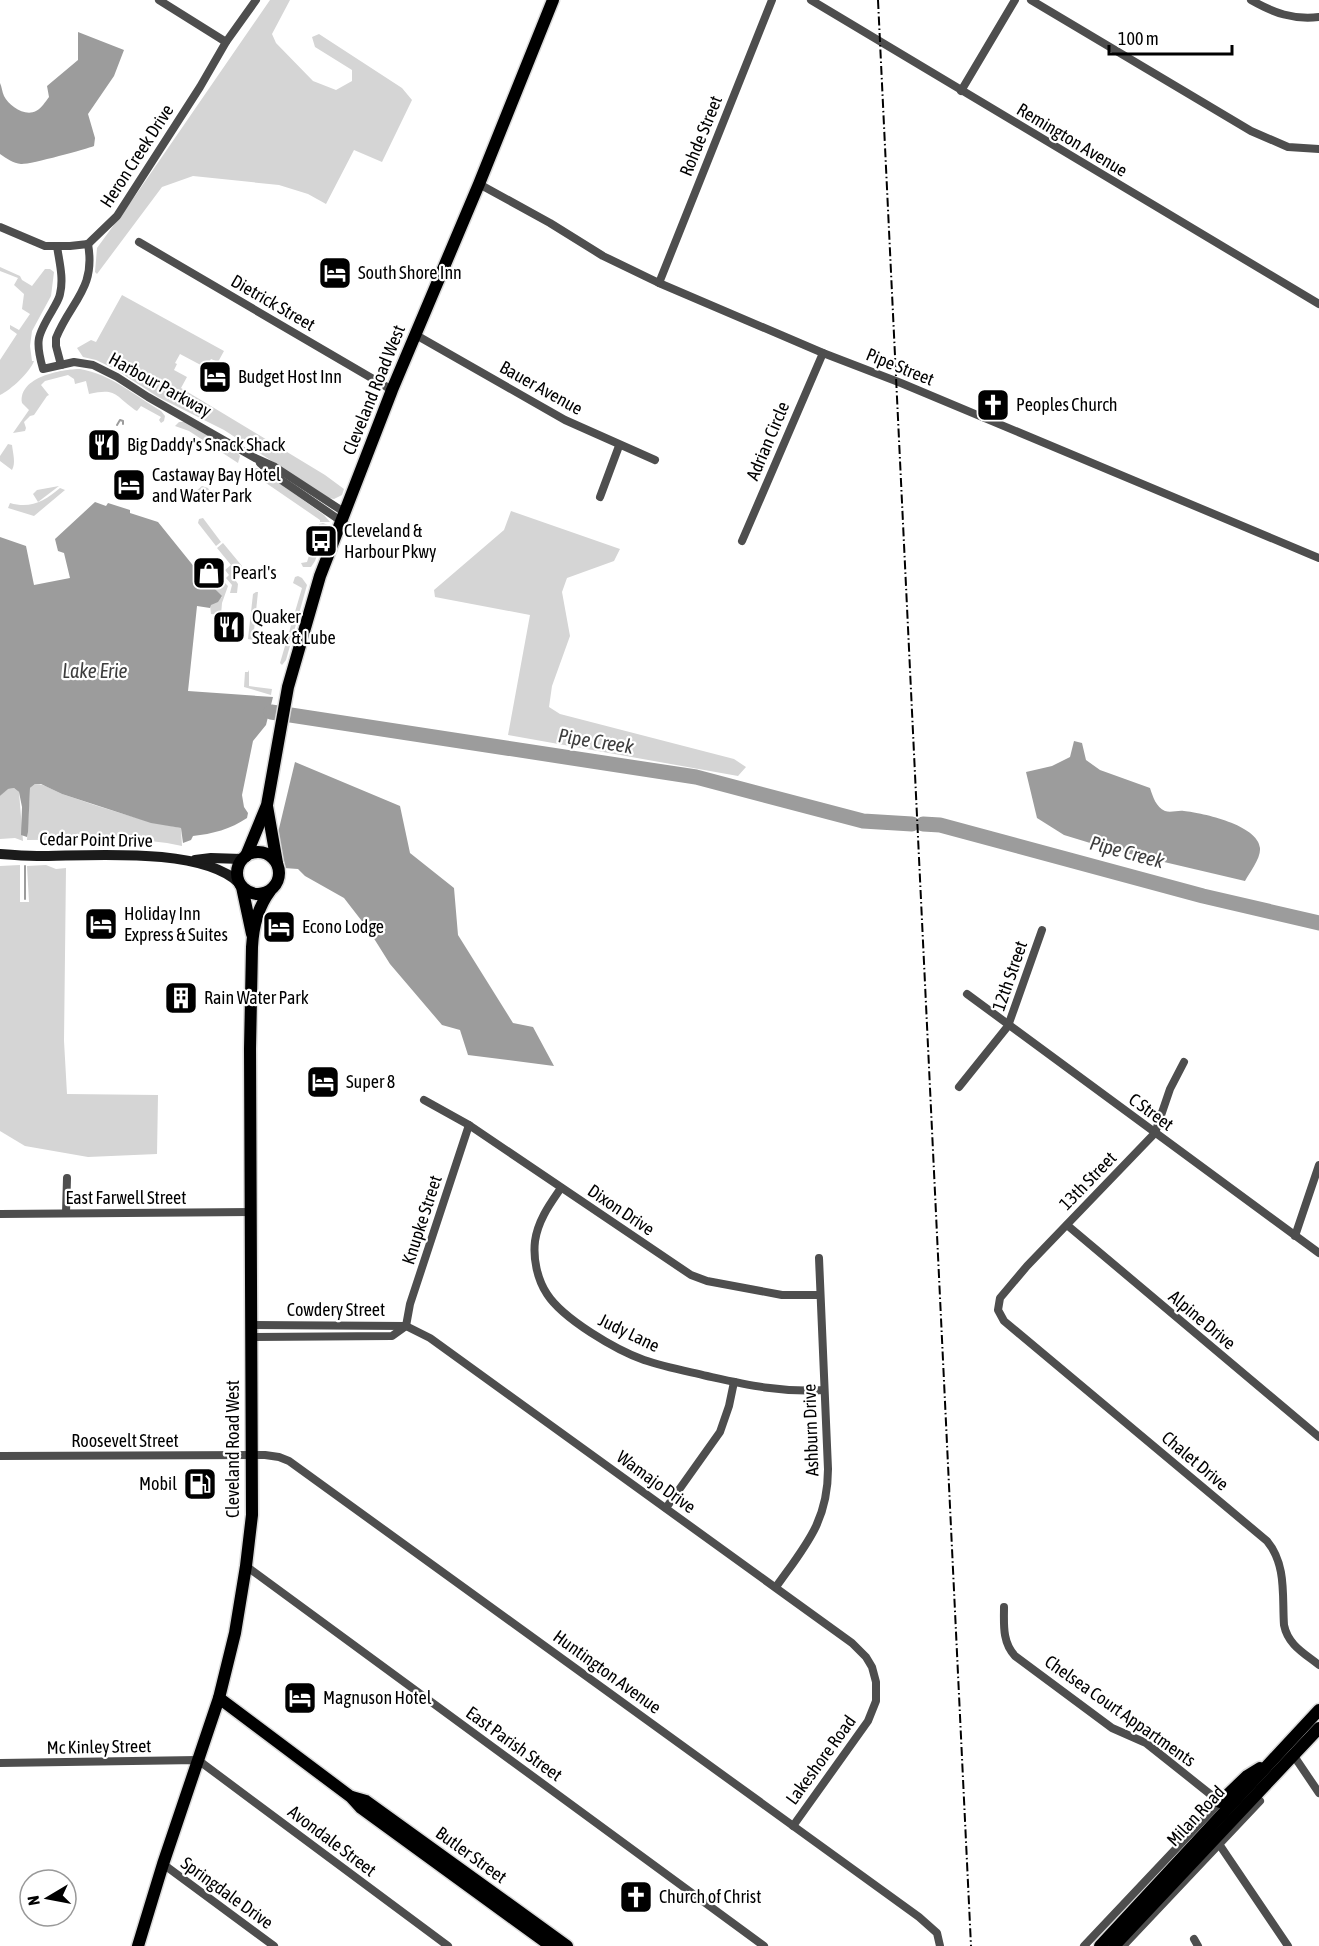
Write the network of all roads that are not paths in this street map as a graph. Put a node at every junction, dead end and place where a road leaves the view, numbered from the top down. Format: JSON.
{"nodes":[{"id":1,"x":159,"y":0,"type":"edge"},
{"id":2,"x":256,"y":0,"type":"edge"},
{"id":3,"x":553,"y":0,"type":"edge"},
{"id":4,"x":772,"y":0,"type":"edge"},
{"id":5,"x":811,"y":0,"type":"edge"},
{"id":6,"x":1015,"y":0,"type":"edge"},
{"id":7,"x":1031,"y":0,"type":"edge"},
{"id":8,"x":1251,"y":0,"type":"edge"},
{"id":9,"x":1319,"y":17,"type":"edge"},
{"id":10,"x":226,"y":42,"type":"junction"},
{"id":11,"x":961,"y":90,"type":"junction"},
{"id":12,"x":1319,"y":150,"type":"edge"},
{"id":13,"x":479,"y":184,"type":"junction"},
{"id":14,"x":0,"y":227,"type":"edge"},
{"id":15,"x":139,"y":242,"type":"dead end"},
{"id":16,"x":88,"y":244,"type":"junction"},
{"id":17,"x":57,"y":246,"type":"junction"},
{"id":18,"x":659,"y":283,"type":"junction"},
{"id":19,"x":1319,"y":304,"type":"edge"},
{"id":20,"x":416,"y":334,"type":"junction"},
{"id":21,"x":823,"y":353,"type":"junction"},
{"id":22,"x":61,"y":364,"type":"junction"},
{"id":23,"x":393,"y":390,"type":"junction"},
{"id":24,"x":620,"y":446,"type":"junction"},
{"id":25,"x":655,"y":460,"type":"dead end"},
{"id":26,"x":600,"y":497,"type":"dead end"},
{"id":27,"x":342,"y":517,"type":"junction"},
{"id":28,"x":741,"y":541,"type":"dead end"},
{"id":29,"x":1319,"y":558,"type":"edge"},
{"id":30,"x":267,"y":805,"type":"junction"},
{"id":31,"x":0,"y":854,"type":"edge"},
{"id":32,"x":244,"y":857,"type":"junction"},
{"id":33,"x":191,"y":861,"type":"junction"},
{"id":34,"x":277,"y":864,"type":"junction"},
{"id":35,"x":241,"y":885,"type":"junction"},
{"id":36,"x":270,"y":891,"type":"junction"},
{"id":37,"x":1042,"y":930,"type":"dead end"},
{"id":38,"x":253,"y":936,"type":"junction"},
{"id":39,"x":967,"y":994,"type":"dead end"},
{"id":40,"x":1008,"y":1026,"type":"junction"},
{"id":41,"x":1184,"y":1062,"type":"dead end"},
{"id":42,"x":959,"y":1087,"type":"dead end"},
{"id":43,"x":424,"y":1100,"type":"dead end"},
{"id":44,"x":469,"y":1125,"type":"junction"},
{"id":45,"x":1155,"y":1133,"type":"junction"},
{"id":46,"x":1319,"y":1165,"type":"edge"},
{"id":47,"x":67,"y":1178,"type":"dead end"},
{"id":48,"x":561,"y":1188,"type":"junction"},
{"id":49,"x":252,"y":1212,"type":"junction"},
{"id":50,"x":66,"y":1213,"type":"junction"},
{"id":51,"x":0,"y":1214,"type":"edge"},
{"id":52,"x":1067,"y":1225,"type":"junction"},
{"id":53,"x":1295,"y":1236,"type":"junction"},
{"id":54,"x":1319,"y":1253,"type":"edge"},
{"id":55,"x":819,"y":1258,"type":"dead end"},
{"id":56,"x":820,"y":1295,"type":"junction"},
{"id":57,"x":998,"y":1310,"type":"joint"},
{"id":58,"x":406,"y":1326,"type":"junction"},
{"id":59,"x":251,"y":1331,"type":"junction"},
{"id":60,"x":734,"y":1382,"type":"junction"},
{"id":61,"x":824,"y":1390,"type":"junction"},
{"id":62,"x":1319,"y":1437,"type":"edge"},
{"id":63,"x":251,"y":1455,"type":"junction"},
{"id":64,"x":0,"y":1456,"type":"edge"},
{"id":65,"x":666,"y":1508,"type":"junction"},
{"id":66,"x":246,"y":1566,"type":"junction"},
{"id":67,"x":776,"y":1587,"type":"junction"},
{"id":68,"x":1004,"y":1607,"type":"dead end"},
{"id":69,"x":1319,"y":1665,"type":"edge"},
{"id":70,"x":875,"y":1677,"type":"joint"},
{"id":71,"x":219,"y":1698,"type":"junction"},
{"id":72,"x":1319,"y":1710,"type":"edge"},
{"id":73,"x":1319,"y":1728,"type":"edge"},
{"id":74,"x":1294,"y":1756,"type":"junction"},
{"id":75,"x":1276,"y":1758,"type":"junction"},
{"id":76,"x":198,"y":1760,"type":"junction"},
{"id":77,"x":0,"y":1763,"type":"edge"},
{"id":78,"x":1319,"y":1793,"type":"edge"},
{"id":79,"x":351,"y":1797,"type":"junction"},
{"id":80,"x":1260,"y":1801,"type":"joint"},
{"id":81,"x":1220,"y":1802,"type":"junction"},
{"id":82,"x":793,"y":1826,"type":"junction"},
{"id":83,"x":1219,"y":1845,"type":"junction"},
{"id":84,"x":163,"y":1864,"type":"junction"},
{"id":85,"x":138,"y":1946,"type":"edge"},
{"id":86,"x":274,"y":1946,"type":"edge"},
{"id":87,"x":448,"y":1946,"type":"edge"},
{"id":88,"x":551,"y":1946,"type":"edge"},
{"id":89,"x":567,"y":1946,"type":"edge"},
{"id":90,"x":764,"y":1946,"type":"edge"},
{"id":91,"x":940,"y":1946,"type":"edge"},
{"id":92,"x":1084,"y":1946,"type":"edge"},
{"id":93,"x":1100,"y":1946,"type":"edge"},
{"id":94,"x":1114,"y":1946,"type":"edge"},
{"id":95,"x":1124,"y":1946,"type":"edge"},
{"id":96,"x":1288,"y":1946,"type":"edge"}],
"edges":[{"from":1,"to":10,"type":"street"},
{"from":2,"to":10,"type":"street","name":"Heron Creek Drive"},
{"from":3,"to":13,"type":"main road","name":"Cleveland Road West"},
{"from":4,"to":18,"type":"street","name":"Rohde Street"},
{"from":5,"to":11,"type":"street","name":"Remington Avenue"},
{"from":6,"to":11,"type":"street"},
{"from":7,"to":12,"type":"street"},
{"from":8,"to":9,"type":"street"},
{"from":10,"to":16,"type":"street","name":"Heron Creek Drive"},
{"from":11,"to":19,"type":"street","name":"Remington Avenue"},
{"from":13,"to":18,"type":"street","name":"Pipe Street"},
{"from":13,"to":20,"type":"main road","name":"Cleveland Road West"},
{"from":14,"to":17,"type":"street"},
{"from":15,"to":23,"type":"street","name":"Dietrick Street"},
{"from":16,"to":17,"type":"street"},
{"from":16,"to":22,"type":"street"},
{"from":17,"to":22,"type":"street","name":"Harbour Parkway"},
{"from":18,"to":21,"type":"street","name":"Pipe Street"},
{"from":20,"to":23,"type":"main road","name":"Cleveland Road West"},
{"from":20,"to":24,"type":"street","name":"Bauer Avenue"},
{"from":21,"to":28,"type":"street","name":"Adrian Circle"},
{"from":21,"to":29,"type":"street","name":"Pipe Street"},
{"from":22,"to":27,"type":"street","name":"Harbour Parkway"},
{"from":23,"to":27,"type":"main road","name":"Cleveland Road West"},
{"from":24,"to":25,"type":"street","name":"Bauer Avenue"},
{"from":24,"to":26,"type":"street"},
{"from":27,"to":30,"type":"main road","name":"Cleveland Road West"},
{"from":30,"to":32,"type":"main road","name":"Cleveland Road West"},
{"from":30,"to":34,"type":"main road","name":"Cleveland Road West"},
{"from":31,"to":33,"type":"main road","name":"Cedar Point Drive"},
{"from":32,"to":33,"type":"main road","name":"Cedar Point Drive"},
{"from":32,"to":34,"type":"main road"},
{"from":32,"to":35,"type":"main road"},
{"from":33,"to":35,"type":"main road","name":"Cedar Point Drive"},
{"from":34,"to":36,"type":"main road"},
{"from":35,"to":36,"type":"main road"},
{"from":35,"to":38,"type":"main road","name":"Cleveland Road West"},
{"from":36,"to":38,"type":"main road","name":"Cleveland Road West"},
{"from":37,"to":40,"type":"street","name":"12th Street"},
{"from":38,"to":49,"type":"main road","name":"Cleveland Road West"},
{"from":39,"to":40,"type":"street","name":"C Street"},
{"from":40,"to":42,"type":"street","name":"12th Street"},
{"from":40,"to":45,"type":"street","name":"C Street"},
{"from":41,"to":45,"type":"street","name":"13th Street"},
{"from":43,"to":44,"type":"street","name":"Dixon Drive"},
{"from":44,"to":48,"type":"street","name":"Dixon Drive"},
{"from":44,"to":58,"type":"street","name":"Knupke Street"},
{"from":45,"to":52,"type":"street","name":"13th Street"},
{"from":45,"to":53,"type":"street","name":"C Street"},
{"from":46,"to":53,"type":"street"},
{"from":47,"to":50,"type":"street"},
{"from":48,"to":56,"type":"street","name":"Dixon Drive"},
{"from":48,"to":60,"type":"street","name":"Judy Lane"},
{"from":49,"to":50,"type":"street","name":"East Farwell Street"},
{"from":49,"to":59,"type":"main road","name":"Cleveland Road West"},
{"from":50,"to":51,"type":"street","name":"East Farwell Street"},
{"from":52,"to":57,"type":"street","name":"13th Street"},
{"from":52,"to":62,"type":"street","name":"Alpine Drive"},
{"from":53,"to":54,"type":"street","name":"C Street"},
{"from":55,"to":56,"type":"street","name":"Ashburn Drive"},
{"from":56,"to":61,"type":"street","name":"Ashburn Drive"},
{"from":57,"to":69,"type":"street","name":"Chalet Drive"},
{"from":58,"to":59,"type":"street","name":"Cowdery Street"},
{"from":58,"to":59,"type":"street","name":"Cowdery Street"},
{"from":58,"to":65,"type":"street","name":"Wamajo Drive"},
{"from":59,"to":63,"type":"main road","name":"Cleveland Road West"},
{"from":60,"to":61,"type":"street","name":"Judy Lane"},
{"from":60,"to":65,"type":"street"},
{"from":61,"to":67,"type":"street","name":"Ashburn Drive"},
{"from":63,"to":64,"type":"street","name":"Roosevelt Street"},
{"from":63,"to":66,"type":"main road","name":"Cleveland Road West"},
{"from":63,"to":82,"type":"street","name":"Huntington Avenue"},
{"from":65,"to":67,"type":"street","name":"Wamajo Drive"},
{"from":66,"to":71,"type":"main road","name":"Cleveland Road West"},
{"from":66,"to":90,"type":"street","name":"East Parish Street"},
{"from":67,"to":70,"type":"street","name":"Wamajo Drive"},
{"from":68,"to":81,"type":"street","name":"Chelsea Court Appartments"},
{"from":70,"to":82,"type":"street","name":"Lakeshore Road"},
{"from":71,"to":76,"type":"main road","name":"Cleveland Road West"},
{"from":71,"to":79,"type":"main road","name":"Butler Street"},
{"from":72,"to":75,"type":"main road","name":"Milan Road"},
{"from":73,"to":74,"type":"main road","name":"Milan Road"},
{"from":74,"to":78,"type":"street"},
{"from":74,"to":80,"type":"main road"},
{"from":74,"to":94,"type":"main road","name":"Milan Road"},
{"from":75,"to":81,"type":"main road"},
{"from":75,"to":93,"type":"main road","name":"Milan Road"},
{"from":76,"to":77,"type":"street","name":"Mc Kinley Street"},
{"from":76,"to":84,"type":"main road","name":"Cleveland Road West"},
{"from":76,"to":87,"type":"street","name":"Avondale Street"},
{"from":79,"to":88,"type":"main road","name":"Butler Street"},
{"from":79,"to":89,"type":"main road","name":"Butler Street"},
{"from":80,"to":83,"type":"street","name":"Milan Road"},
{"from":81,"to":92,"type":"street","name":"Milan Road"},
{"from":82,"to":91,"type":"street","name":"Huntington Avenue"},
{"from":83,"to":95,"type":"street","name":"Milan Road"},
{"from":83,"to":96,"type":"street"},
{"from":84,"to":85,"type":"main road","name":"Cleveland Road West"},
{"from":84,"to":86,"type":"street","name":"Springdale Drive"}]}
